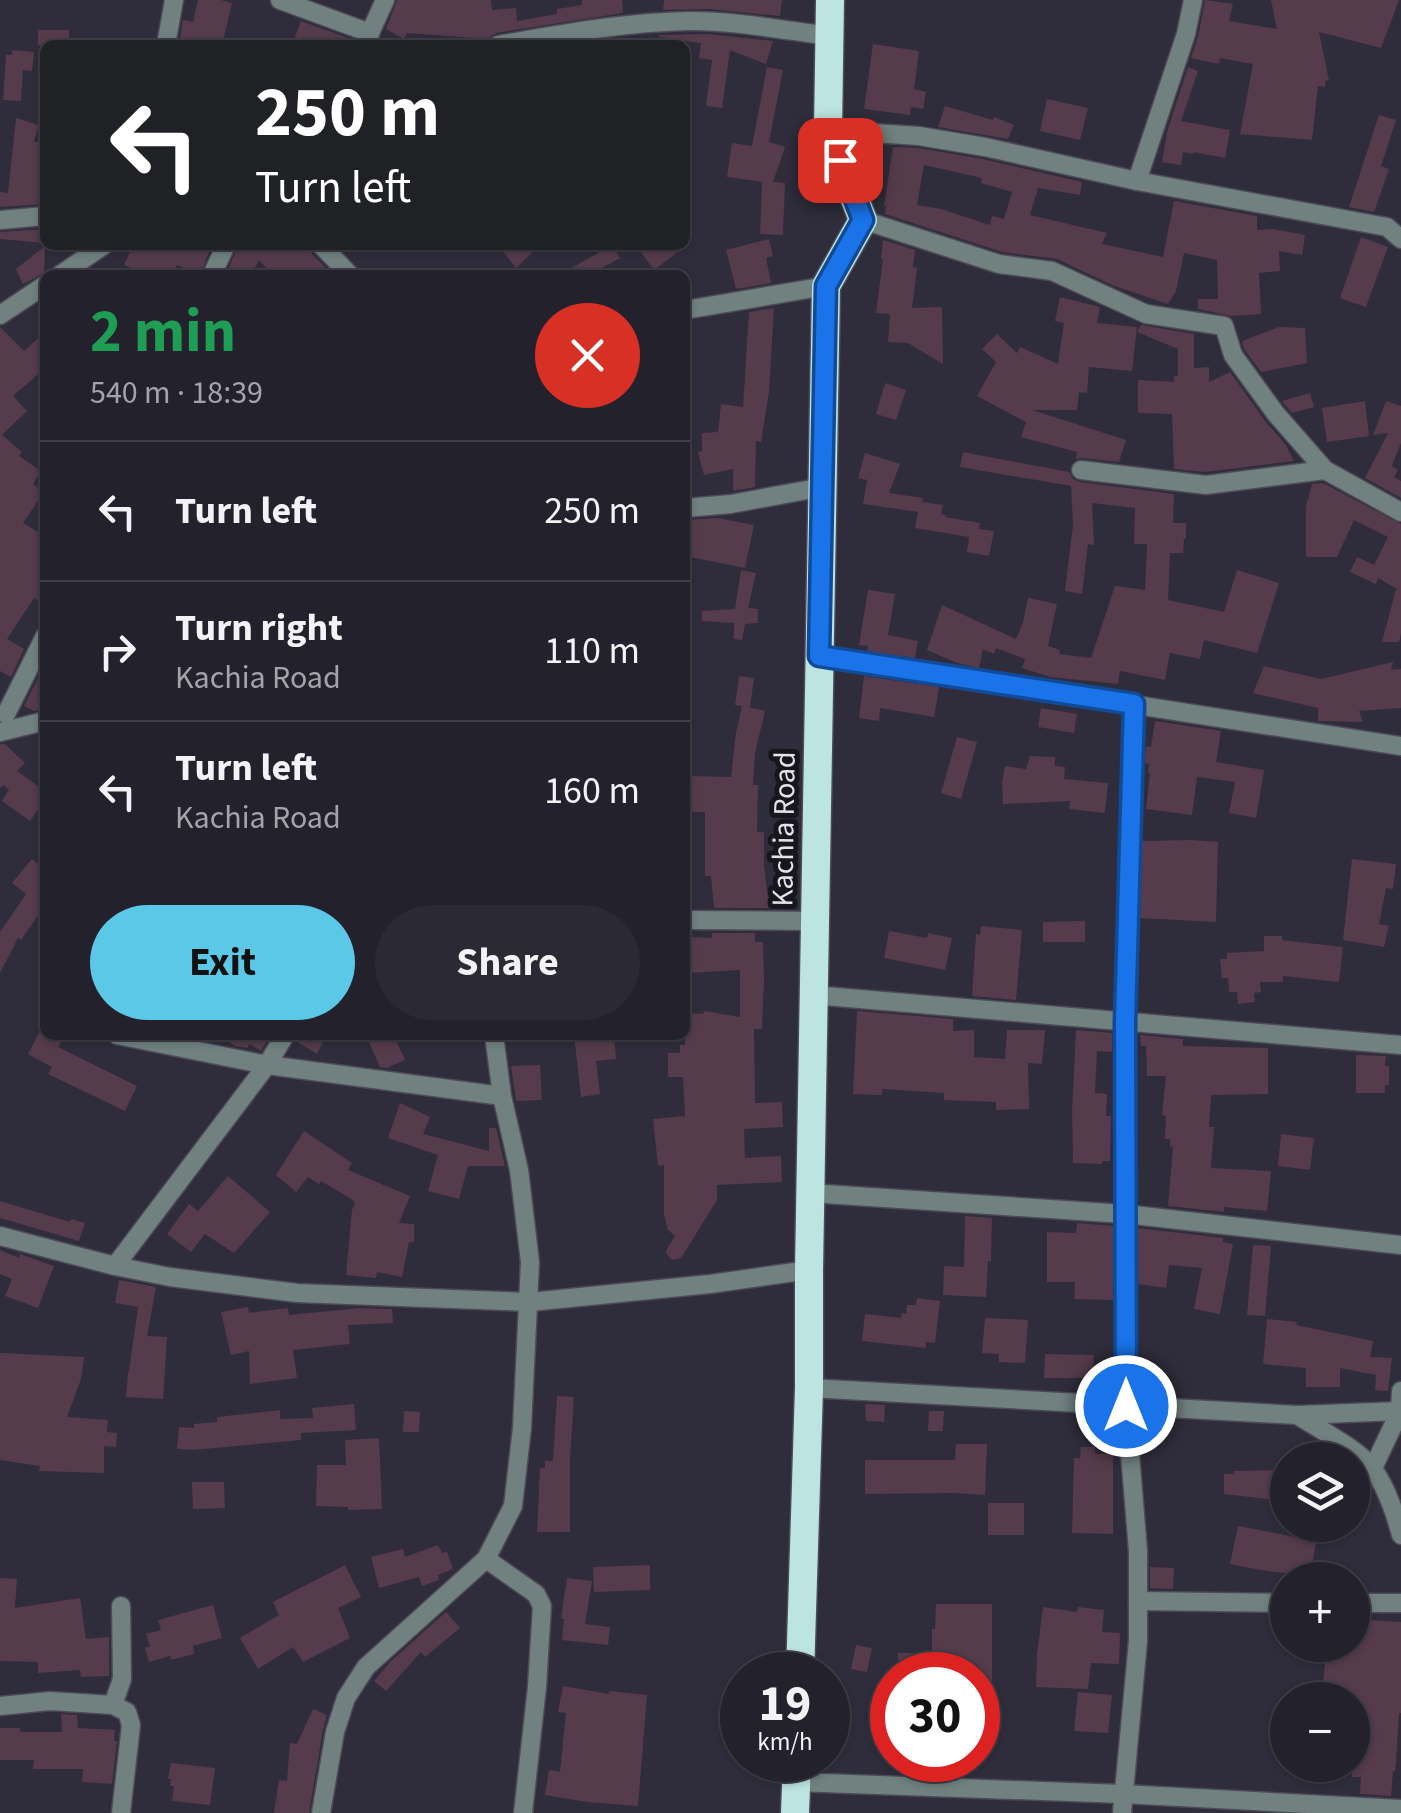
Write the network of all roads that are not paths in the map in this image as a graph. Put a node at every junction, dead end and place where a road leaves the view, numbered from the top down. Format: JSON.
{"nodes":[{"id":1,"x":174,"y":0,"type":"edge"},
{"id":2,"x":280,"y":0,"type":"edge"},
{"id":3,"x":385,"y":0,"type":"edge"},
{"id":4,"x":830,"y":0,"type":"edge"},
{"id":5,"x":1193,"y":0,"type":"edge"},
{"id":6,"x":829,"y":36,"type":"junction"},
{"id":7,"x":369,"y":39,"type":"edge"},
{"id":8,"x":167,"y":40,"type":"edge"},
{"id":9,"x":527,"y":40,"type":"edge"},
{"id":10,"x":828,"y":130,"type":"junction"},
{"id":11,"x":1137,"y":181,"type":"junction"},
{"id":12,"x":40,"y":216,"type":"edge"},
{"id":13,"x":0,"y":220,"type":"edge"},
{"id":14,"x":863,"y":220,"type":"junction"},
{"id":15,"x":1401,"y":239,"type":"edge"},
{"id":16,"x":97,"y":250,"type":"edge"},
{"id":17,"x":326,"y":250,"type":"edge"},
{"id":18,"x":67,"y":270,"type":"edge"},
{"id":19,"x":345,"y":270,"type":"edge"},
{"id":20,"x":826,"y":286,"type":"junction"},
{"id":21,"x":40,"y":287,"type":"edge"},
{"id":22,"x":690,"y":309,"type":"edge"},
{"id":23,"x":0,"y":315,"type":"edge"},
{"id":24,"x":1082,"y":470,"type":"dead end"},
{"id":25,"x":1325,"y":470,"type":"junction"},
{"id":26,"x":823,"y":487,"type":"junction"},
{"id":27,"x":690,"y":508,"type":"edge"},
{"id":28,"x":1401,"y":512,"type":"edge"},
{"id":29,"x":40,"y":646,"type":"edge"},
{"id":30,"x":819,"y":656,"type":"junction"},
{"id":31,"x":1134,"y":704,"type":"junction"},
{"id":32,"x":2,"y":718,"type":"edge"},
{"id":33,"x":40,"y":723,"type":"edge"},
{"id":34,"x":1401,"y":746,"type":"edge"},
{"id":35,"x":690,"y":920,"type":"edge"},
{"id":36,"x":814,"y":920,"type":"junction"},
{"id":37,"x":813,"y":995,"type":"junction"},
{"id":38,"x":1125,"y":1022,"type":"junction"},
{"id":39,"x":142,"y":1040,"type":"edge"},
{"id":40,"x":283,"y":1040,"type":"edge"},
{"id":41,"x":495,"y":1040,"type":"edge"},
{"id":42,"x":1401,"y":1046,"type":"edge"},
{"id":43,"x":267,"y":1065,"type":"junction"},
{"id":44,"x":502,"y":1096,"type":"junction"},
{"id":45,"x":810,"y":1194,"type":"junction"},
{"id":46,"x":1125,"y":1214,"type":"junction"},
{"id":47,"x":0,"y":1236,"type":"edge"},
{"id":48,"x":1401,"y":1245,"type":"edge"},
{"id":49,"x":116,"y":1266,"type":"junction"},
{"id":50,"x":809,"y":1270,"type":"junction"},
{"id":51,"x":530,"y":1302,"type":"junction"},
{"id":52,"x":809,"y":1388,"type":"junction"},
{"id":53,"x":1401,"y":1391,"type":"edge"},
{"id":54,"x":1126,"y":1406,"type":"junction"},
{"id":55,"x":1401,"y":1411,"type":"edge"},
{"id":56,"x":1296,"y":1415,"type":"junction"},
{"id":57,"x":1373,"y":1468,"type":"junction"},
{"id":58,"x":1401,"y":1534,"type":"edge"},
{"id":59,"x":486,"y":1559,"type":"junction"},
{"id":60,"x":1138,"y":1601,"type":"junction"},
{"id":61,"x":1270,"y":1602,"type":"edge"},
{"id":62,"x":1370,"y":1603,"type":"edge"},
{"id":63,"x":1401,"y":1603,"type":"edge"},
{"id":64,"x":121,"y":1606,"type":"dead end"},
{"id":65,"x":801,"y":1652,"type":"edge"},
{"id":66,"x":114,"y":1705,"type":"junction"},
{"id":67,"x":0,"y":1706,"type":"edge"},
{"id":68,"x":850,"y":1776,"type":"edge"},
{"id":69,"x":796,"y":1782,"type":"edge"},
{"id":70,"x":1122,"y":1803,"type":"edge"},
{"id":71,"x":1401,"y":1809,"type":"edge"},
{"id":72,"x":121,"y":1813,"type":"edge"},
{"id":73,"x":321,"y":1813,"type":"edge"},
{"id":74,"x":523,"y":1813,"type":"edge"},
{"id":75,"x":795,"y":1813,"type":"edge"}],
"edges":[{"from":1,"to":8,"type":"street"},
{"from":2,"to":7,"type":"street"},
{"from":3,"to":7,"type":"street"},
{"from":4,"to":6,"type":"highway"},
{"from":5,"to":11,"type":"street"},
{"from":6,"to":9,"type":"street"},
{"from":6,"to":10,"type":"highway"},
{"from":10,"to":11,"type":"street"},
{"from":10,"to":14,"type":"highway"},
{"from":11,"to":15,"type":"street"},
{"from":12,"to":13,"type":"street"},
{"from":14,"to":20,"type":"highway","name":"Kachia Road"},
{"from":14,"to":25,"type":"street"},
{"from":16,"to":18,"type":"street"},
{"from":17,"to":19,"type":"street"},
{"from":20,"to":22,"type":"street"},
{"from":20,"to":26,"type":"highway","name":"Kachia Road"},
{"from":21,"to":23,"type":"street"},
{"from":24,"to":25,"type":"street"},
{"from":25,"to":28,"type":"street"},
{"from":26,"to":27,"type":"street"},
{"from":26,"to":30,"type":"highway","name":"Kachia Road"},
{"from":29,"to":32,"type":"street"},
{"from":30,"to":31,"type":"street"},
{"from":30,"to":36,"type":"highway","name":"Kachia Road"},
{"from":31,"to":34,"type":"street"},
{"from":31,"to":38,"type":"street"},
{"from":32,"to":33,"type":"street"},
{"from":35,"to":36,"type":"street"},
{"from":36,"to":37,"type":"highway","name":"Kachia Road"},
{"from":37,"to":38,"type":"street"},
{"from":37,"to":45,"type":"highway","name":"Kachia Road"},
{"from":38,"to":42,"type":"street"},
{"from":38,"to":46,"type":"street"},
{"from":39,"to":43,"type":"street"},
{"from":40,"to":43,"type":"street"},
{"from":41,"to":44,"type":"street"},
{"from":43,"to":44,"type":"street"},
{"from":43,"to":49,"type":"street"},
{"from":44,"to":51,"type":"street"},
{"from":45,"to":46,"type":"street"},
{"from":45,"to":50,"type":"highway","name":"Kachia Road"},
{"from":46,"to":48,"type":"street"},
{"from":46,"to":54,"type":"street"},
{"from":47,"to":49,"type":"street"},
{"from":49,"to":51,"type":"street"},
{"from":50,"to":51,"type":"street"},
{"from":50,"to":52,"type":"highway","name":"Kachia Road"},
{"from":51,"to":59,"type":"street"},
{"from":52,"to":54,"type":"street"},
{"from":52,"to":65,"type":"highway","name":"Kachia Road"},
{"from":53,"to":55,"type":"street"},
{"from":54,"to":56,"type":"street"},
{"from":54,"to":60,"type":"street"},
{"from":55,"to":56,"type":"street"},
{"from":55,"to":57,"type":"street"},
{"from":56,"to":57,"type":"street"},
{"from":57,"to":58,"type":"street"},
{"from":59,"to":73,"type":"street"},
{"from":59,"to":74,"type":"street"},
{"from":60,"to":61,"type":"street"},
{"from":60,"to":70,"type":"street"},
{"from":62,"to":63,"type":"street"},
{"from":64,"to":66,"type":"street"},
{"from":66,"to":67,"type":"street"},
{"from":66,"to":72,"type":"street"},
{"from":68,"to":70,"type":"street"},
{"from":69,"to":75,"type":"highway"},
{"from":70,"to":71,"type":"street"}]}
